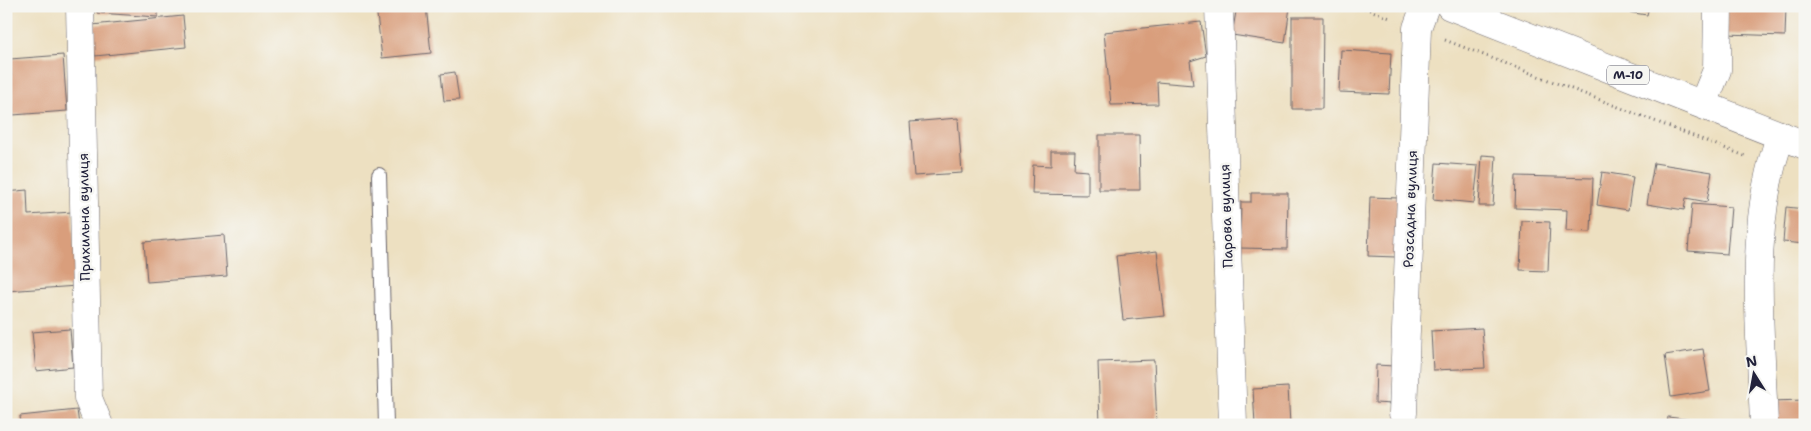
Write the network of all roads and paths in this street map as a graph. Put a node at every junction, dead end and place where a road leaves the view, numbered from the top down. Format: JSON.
{"nodes":[{"id":1,"x":80,"y":6,"type":"edge"},
{"id":2,"x":1219,"y":6,"type":"edge"},
{"id":3,"x":1360,"y":6,"type":"edge"},
{"id":4,"x":1425,"y":6,"type":"edge"},
{"id":5,"x":1718,"y":6,"type":"edge"},
{"id":6,"x":1454,"y":7,"type":"edge"},
{"id":7,"x":1396,"y":20,"type":"dead end"},
{"id":8,"x":1440,"y":37,"type":"dead end"},
{"id":9,"x":1703,"y":104,"type":"junction"},
{"id":10,"x":1793,"y":140,"type":"edge"},
{"id":11,"x":1750,"y":158,"type":"dead end"},
{"id":12,"x":379,"y":175,"type":"dead end"},
{"id":13,"x":1403,"y":413,"type":"dead end"},
{"id":14,"x":99,"y":425,"type":"edge"},
{"id":15,"x":386,"y":425,"type":"edge"},
{"id":16,"x":1233,"y":425,"type":"edge"},
{"id":17,"x":1764,"y":425,"type":"edge"}],
"edges":[{"from":1,"to":14,"type":"street","name":"Прихильна вулиця"},
{"from":2,"to":16,"type":"street","name":"Парова вулиця"},
{"from":3,"to":7,"type":"path"},
{"from":4,"to":13,"type":"street","name":"Розсадна вулиця"},
{"from":5,"to":9,"type":"street"},
{"from":6,"to":9,"type":"street","number":"М-10"},
{"from":8,"to":11,"type":"path"},
{"from":9,"to":10,"type":"street","number":"М-10"},
{"from":10,"to":17,"type":"street"},
{"from":12,"to":15,"type":"lane"}]}
